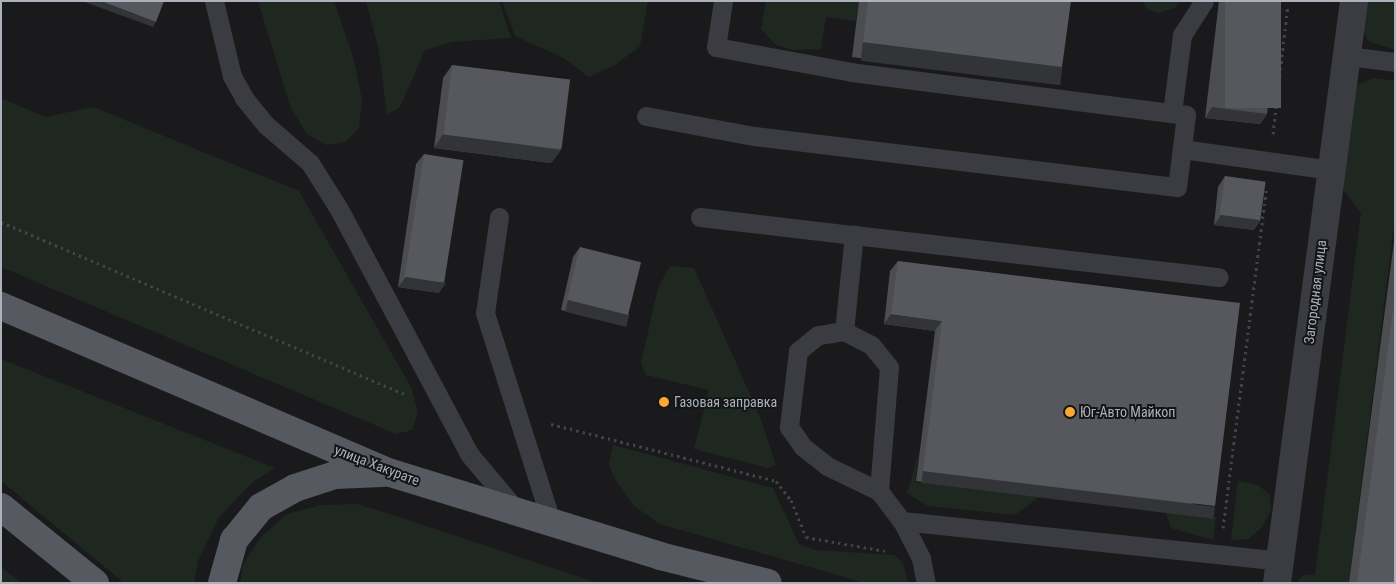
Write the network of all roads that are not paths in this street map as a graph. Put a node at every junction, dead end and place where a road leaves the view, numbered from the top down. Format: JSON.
{"nodes":[{"id":1,"x":214,"y":1,"type":"edge"},
{"id":2,"x":723,"y":1,"type":"edge"},
{"id":3,"x":1204,"y":1,"type":"edge"},
{"id":4,"x":1354,"y":1,"type":"edge"},
{"id":5,"x":1346,"y":56,"type":"junction"},
{"id":6,"x":1395,"y":62,"type":"edge"},
{"id":7,"x":1172,"y":113,"type":"junction"},
{"id":8,"x":646,"y":116,"type":"dead end"},
{"id":9,"x":1182,"y":149,"type":"junction"},
{"id":10,"x":1332,"y":170,"type":"junction"},
{"id":11,"x":499,"y":217,"type":"dead end"},
{"id":12,"x":700,"y":217,"type":"dead end"},
{"id":13,"x":854,"y":235,"type":"junction"},
{"id":14,"x":1219,"y":277,"type":"dead end"},
{"id":15,"x":1,"y":306,"type":"edge"},
{"id":16,"x":844,"y":331,"type":"junction"},
{"id":17,"x":391,"y":473,"type":"junction"},
{"id":18,"x":879,"y":491,"type":"junction"},
{"id":19,"x":1,"y":507,"type":"edge"},
{"id":20,"x":518,"y":513,"type":"junction"},
{"id":21,"x":902,"y":521,"type":"junction"},
{"id":22,"x":552,"y":524,"type":"junction"},
{"id":23,"x":1279,"y":572,"type":"edge"},
{"id":24,"x":95,"y":583,"type":"edge"},
{"id":25,"x":222,"y":583,"type":"edge"},
{"id":26,"x":768,"y":583,"type":"edge"},
{"id":27,"x":926,"y":583,"type":"edge"}],
"edges":[{"from":1,"to":20,"type":"lane"},
{"from":2,"to":7,"type":"lane"},
{"from":3,"to":7,"type":"lane"},
{"from":4,"to":5,"type":"street","name":"Загородная улица"},
{"from":5,"to":6,"type":"lane"},
{"from":5,"to":10,"type":"street","name":"Загородная улица"},
{"from":7,"to":9,"type":"lane"},
{"from":8,"to":9,"type":"lane"},
{"from":9,"to":10,"type":"lane"},
{"from":10,"to":23,"type":"street","name":"Загородная улица"},
{"from":11,"to":22,"type":"lane"},
{"from":12,"to":13,"type":"lane"},
{"from":13,"to":14,"type":"lane"},
{"from":13,"to":16,"type":"lane"},
{"from":15,"to":17,"type":"main road","name":"улица Хакурате"},
{"from":16,"to":18,"type":"lane"},
{"from":16,"to":18,"type":"lane"},
{"from":17,"to":20,"type":"main road","name":"улица Хакурате"},
{"from":17,"to":25,"type":"main road"},
{"from":18,"to":21,"type":"lane"},
{"from":19,"to":24,"type":"main road"},
{"from":20,"to":22,"type":"main road","name":"улица Хакурате"},
{"from":21,"to":23,"type":"lane"},
{"from":21,"to":27,"type":"lane"},
{"from":22,"to":26,"type":"main road","name":"улица Хакурате"}]}
